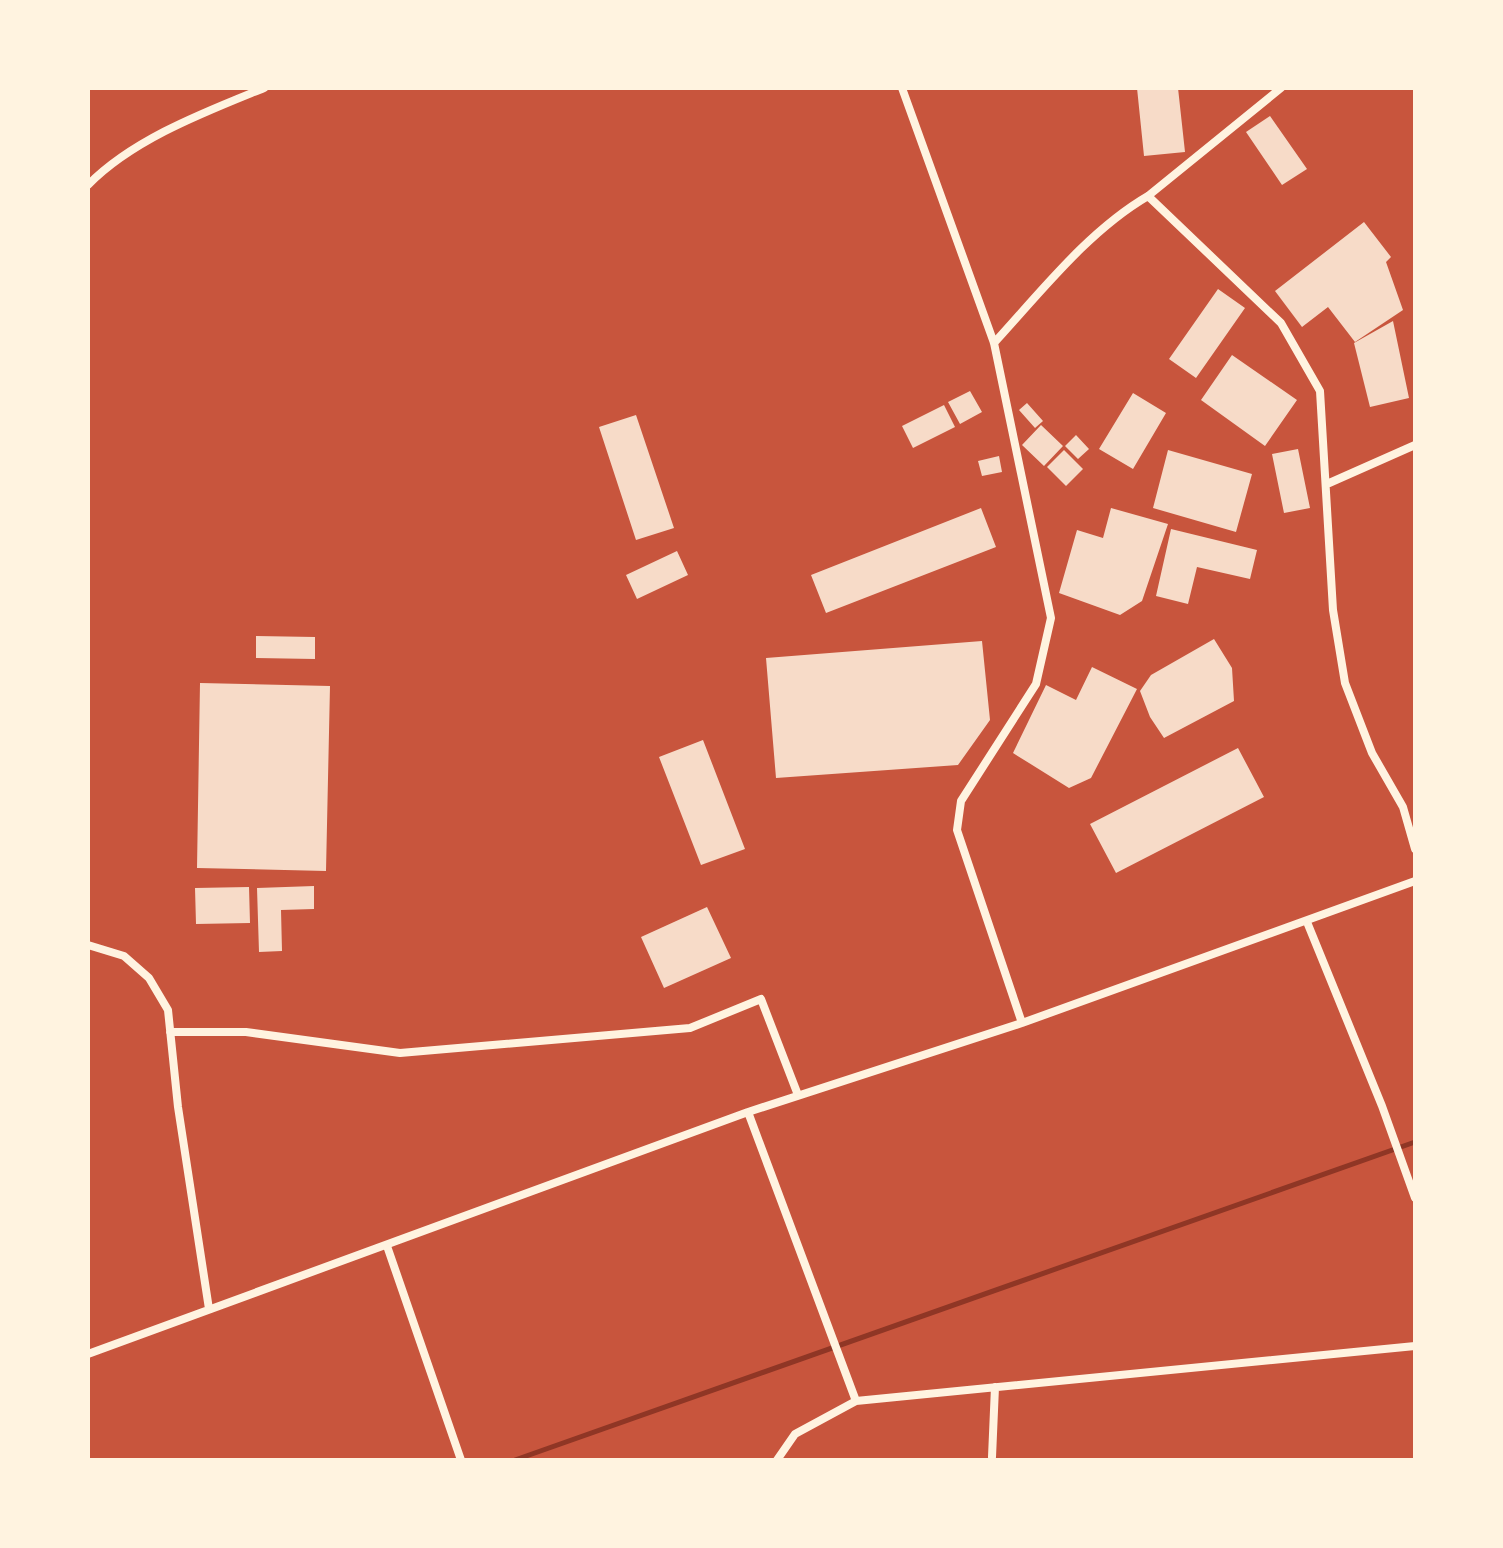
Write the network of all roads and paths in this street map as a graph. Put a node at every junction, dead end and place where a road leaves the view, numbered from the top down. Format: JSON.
{"nodes":[{"id":1,"x":264,"y":88,"type":"edge"},
{"id":2,"x":902,"y":88,"type":"edge"},
{"id":3,"x":1281,"y":88,"type":"edge"},
{"id":4,"x":88,"y":185,"type":"edge"},
{"id":5,"x":1148,"y":196,"type":"junction"},
{"id":6,"x":994,"y":343,"type":"junction"},
{"id":7,"x":1415,"y":445,"type":"edge"},
{"id":8,"x":1327,"y":484,"type":"junction"},
{"id":9,"x":1415,"y":849,"type":"edge"},
{"id":10,"x":1415,"y":881,"type":"edge"},
{"id":11,"x":1307,"y":922,"type":"junction"},
{"id":12,"x":88,"y":945,"type":"edge"},
{"id":13,"x":1022,"y":1023,"type":"junction"},
{"id":14,"x":170,"y":1032,"type":"junction"},
{"id":15,"x":798,"y":1095,"type":"junction"},
{"id":16,"x":748,"y":1112,"type":"junction"},
{"id":17,"x":1415,"y":1198,"type":"edge"},
{"id":18,"x":387,"y":1246,"type":"junction"},
{"id":19,"x":209,"y":1309,"type":"junction"},
{"id":20,"x":1415,"y":1346,"type":"edge"},
{"id":21,"x":88,"y":1354,"type":"edge"},
{"id":22,"x":995,"y":1387,"type":"junction"},
{"id":23,"x":856,"y":1401,"type":"junction"},
{"id":24,"x":992,"y":1457,"type":"dead end"},
{"id":25,"x":461,"y":1460,"type":"edge"},
{"id":26,"x":777,"y":1460,"type":"edge"}],
"edges":[{"from":1,"to":4,"type":"street"},
{"from":2,"to":6,"type":"street"},
{"from":3,"to":5,"type":"street"},
{"from":5,"to":6,"type":"street"},
{"from":5,"to":8,"type":"street"},
{"from":6,"to":13,"type":"street"},
{"from":7,"to":8,"type":"street"},
{"from":8,"to":9,"type":"street"},
{"from":10,"to":11,"type":"street"},
{"from":11,"to":13,"type":"street"},
{"from":11,"to":17,"type":"street"},
{"from":12,"to":14,"type":"street"},
{"from":13,"to":15,"type":"street"},
{"from":14,"to":15,"type":"street"},
{"from":14,"to":19,"type":"street"},
{"from":15,"to":16,"type":"street"},
{"from":16,"to":18,"type":"street"},
{"from":16,"to":23,"type":"street"},
{"from":18,"to":19,"type":"street"},
{"from":18,"to":25,"type":"street"},
{"from":19,"to":21,"type":"street"},
{"from":20,"to":22,"type":"street"},
{"from":22,"to":23,"type":"street"},
{"from":22,"to":24,"type":"street"},
{"from":23,"to":26,"type":"street"}]}
